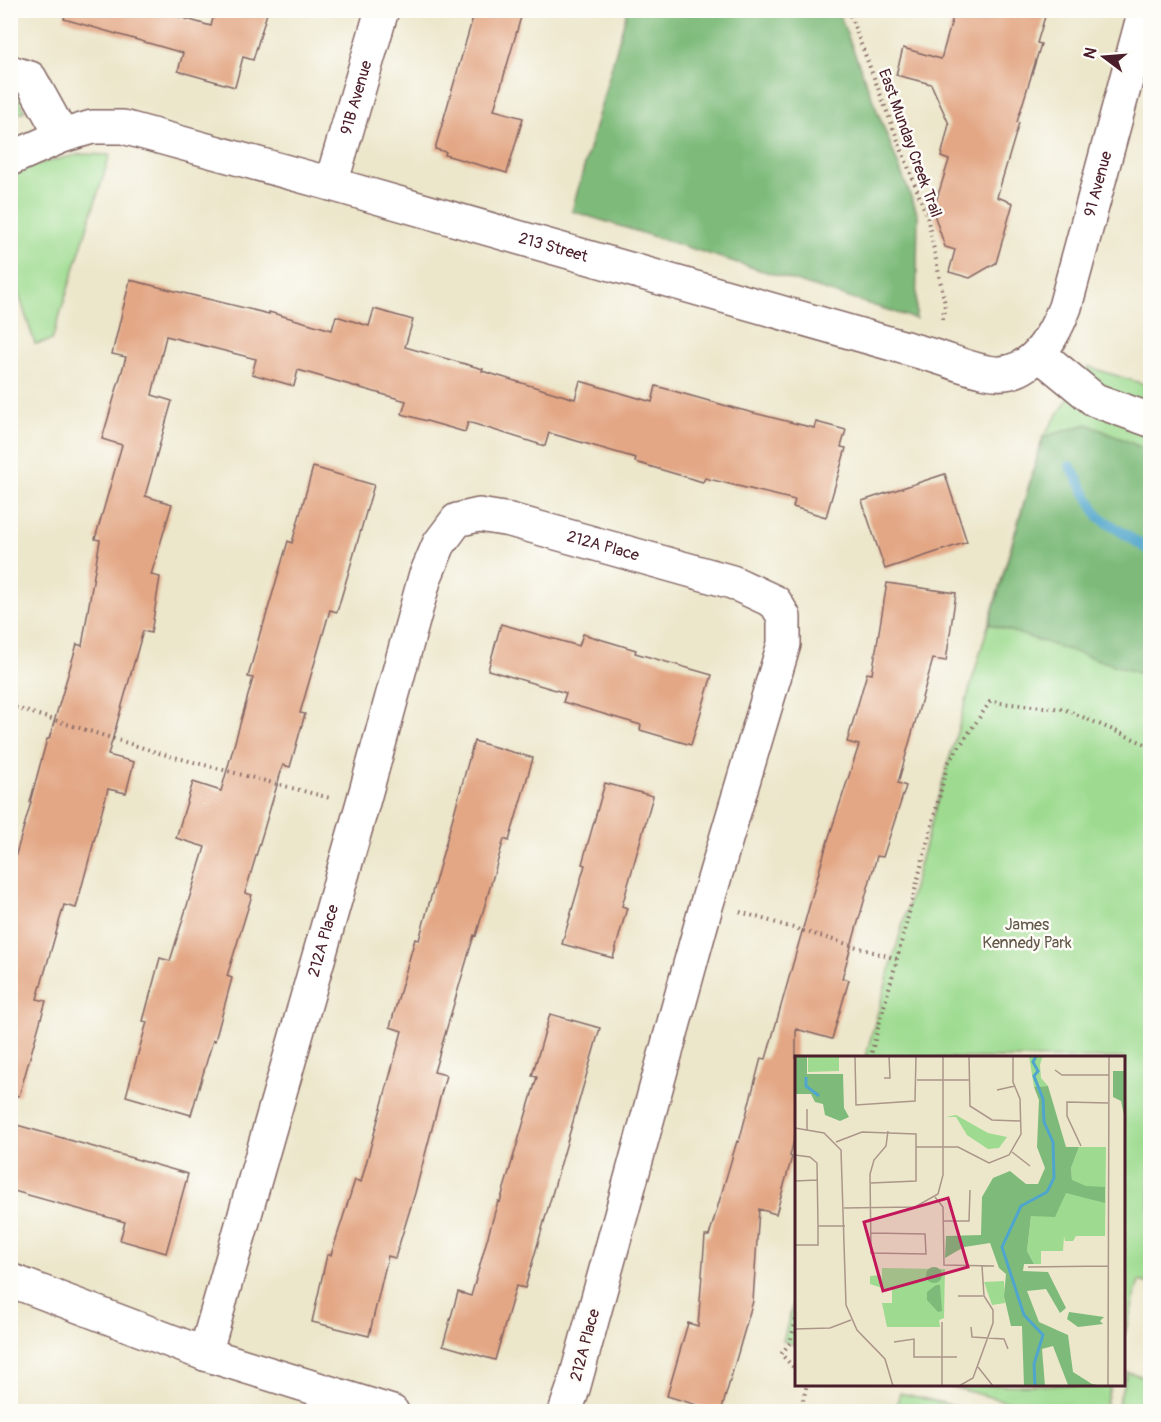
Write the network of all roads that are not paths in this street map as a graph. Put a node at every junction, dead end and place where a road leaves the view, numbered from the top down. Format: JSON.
{"nodes":[{"id":1,"x":382,"y":10,"type":"edge"},
{"id":2,"x":1145,"y":10,"type":"edge"},
{"id":3,"x":10,"y":72,"type":"edge"},
{"id":4,"x":62,"y":136,"type":"junction"},
{"id":5,"x":10,"y":159,"type":"edge"},
{"id":6,"x":331,"y":184,"type":"junction"},
{"id":7,"x":1039,"y":354,"type":"junction"},
{"id":8,"x":1150,"y":420,"type":"edge"},
{"id":9,"x":10,"y":1280,"type":"edge"},
{"id":10,"x":205,"y":1354,"type":"junction"},
{"id":11,"x":392,"y":1412,"type":"edge"},
{"id":12,"x":565,"y":1412,"type":"edge"}],
"edges":[{"from":1,"to":6,"type":"street","name":"91B Avenue"},
{"from":2,"to":7,"type":"street","name":"91 Avenue"},
{"from":3,"to":4,"type":"street"},
{"from":4,"to":5,"type":"street","name":"213 Street"},
{"from":4,"to":6,"type":"street","name":"213 Street"},
{"from":6,"to":7,"type":"street","name":"213 Street"},
{"from":7,"to":8,"type":"street"},
{"from":9,"to":10,"type":"street"},
{"from":10,"to":11,"type":"street"},
{"from":10,"to":12,"type":"street","name":"212A Place"}]}
